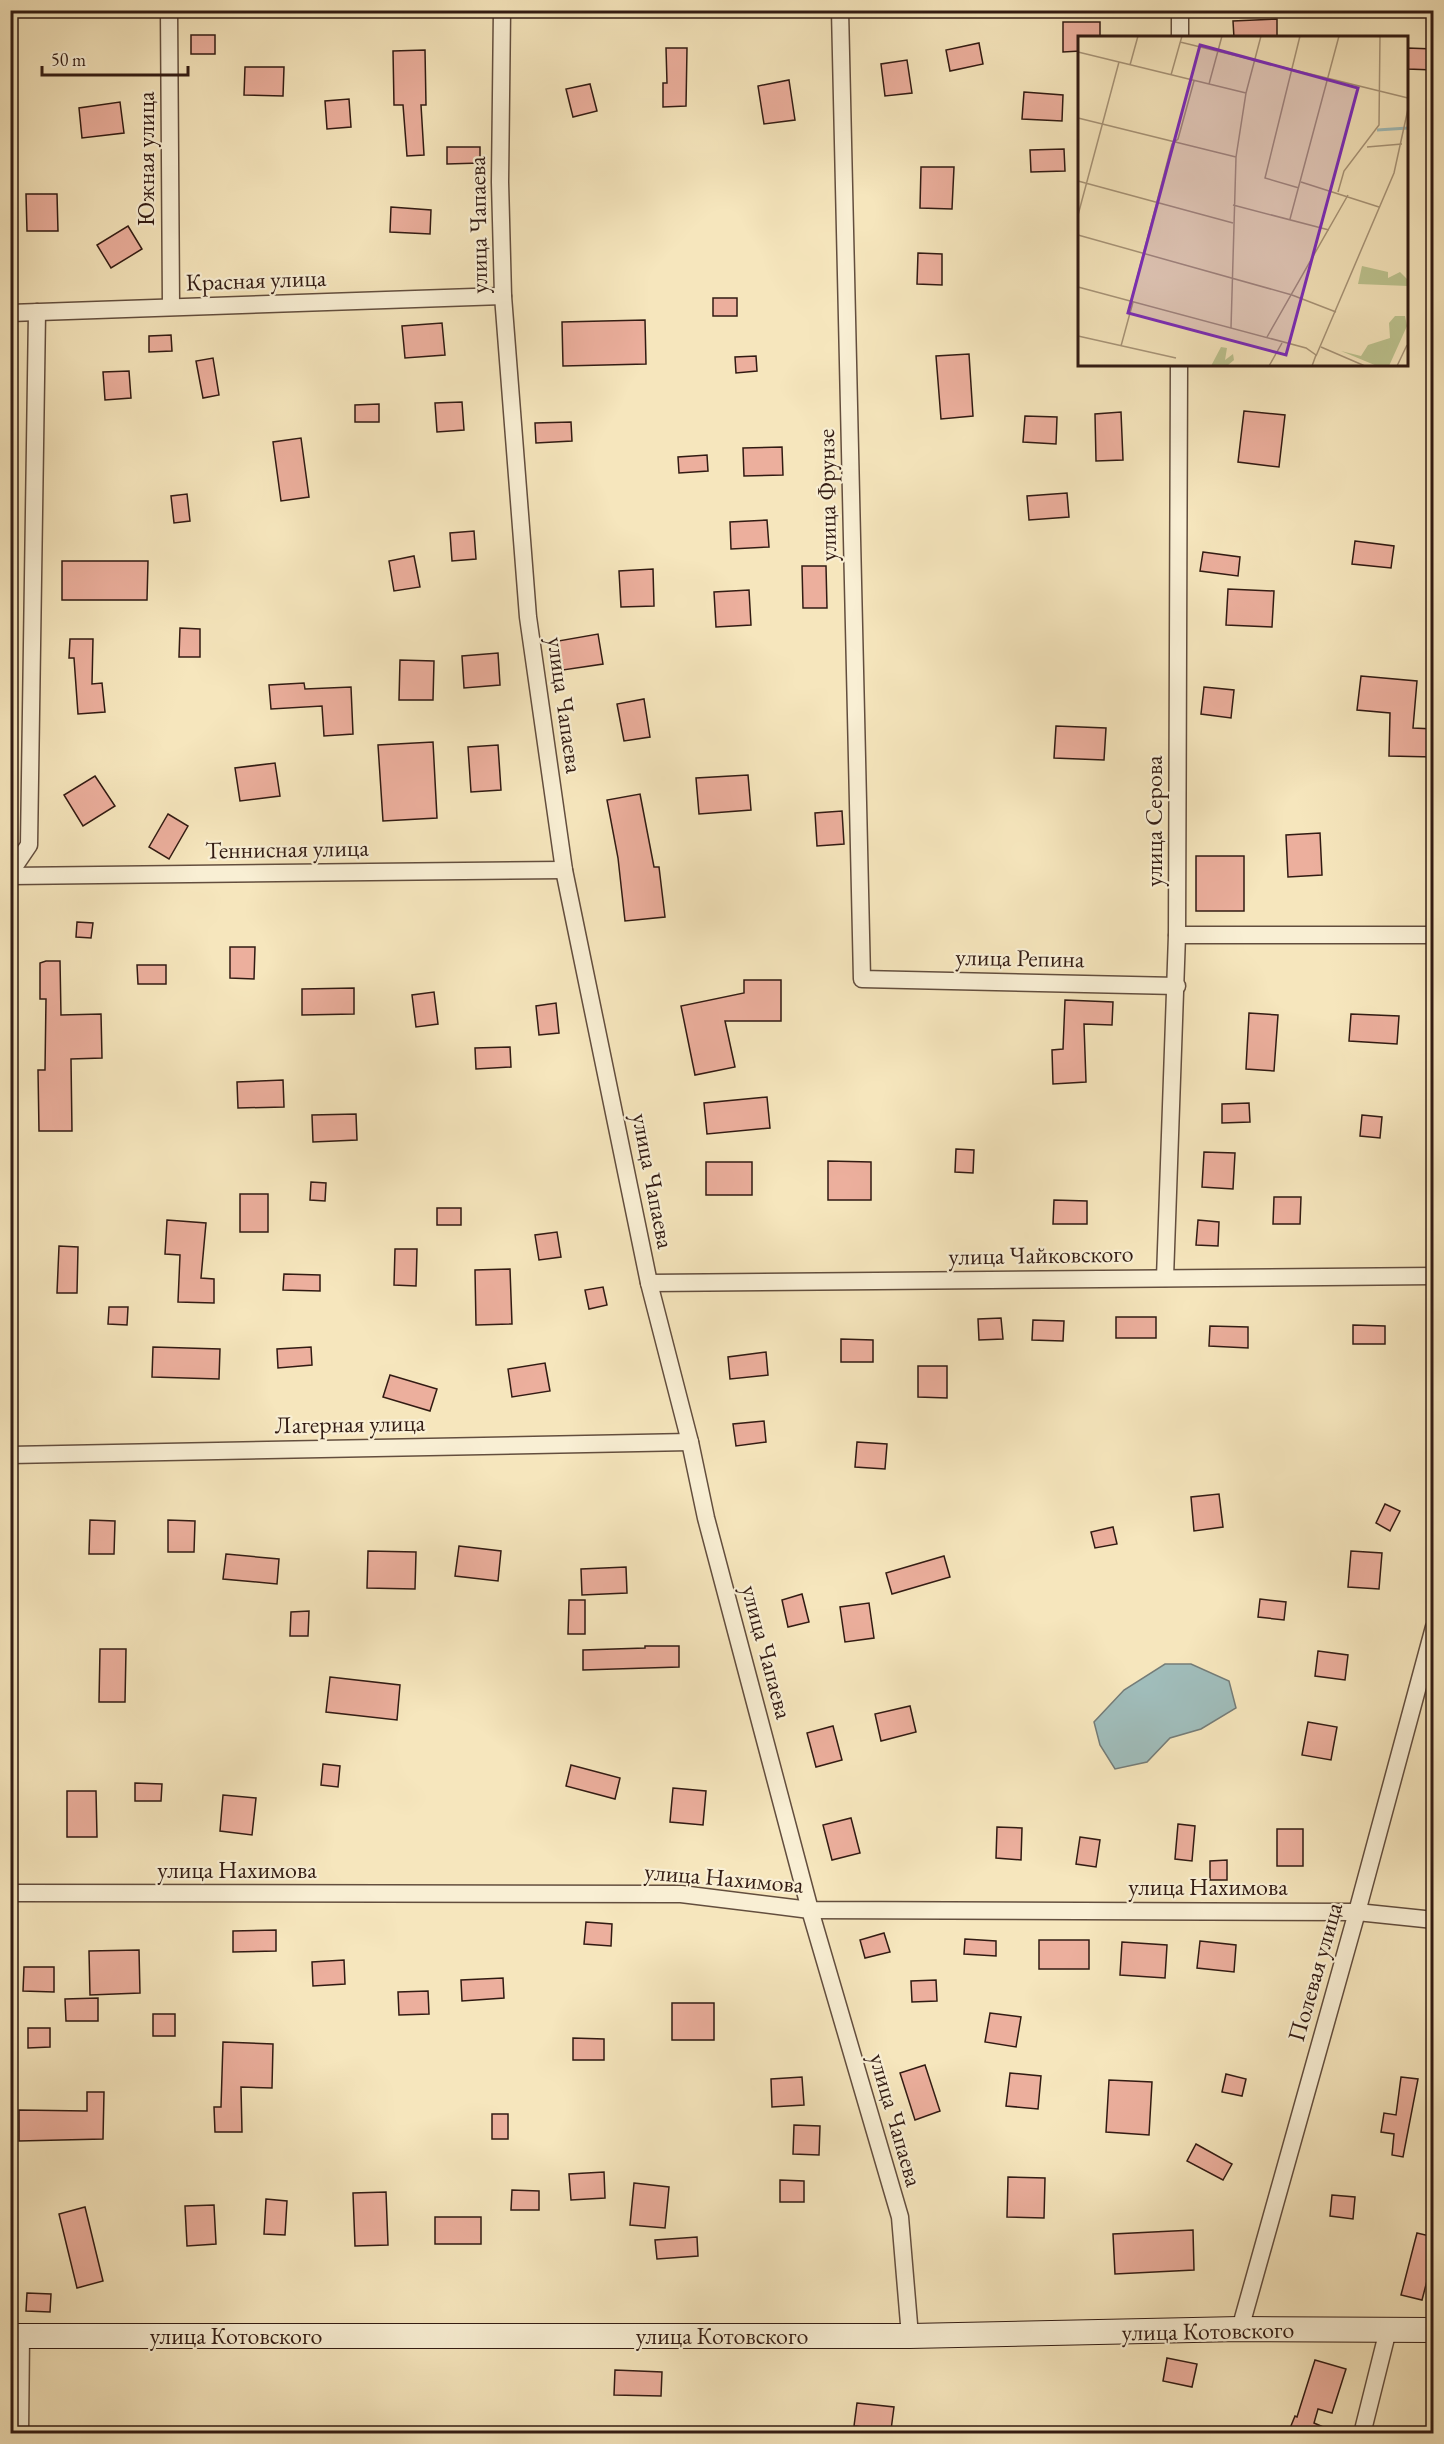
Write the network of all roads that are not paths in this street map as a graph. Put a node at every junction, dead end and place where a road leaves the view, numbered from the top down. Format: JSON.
{"nodes":[{"id":1,"x":169,"y":10,"type":"edge"},
{"id":2,"x":501,"y":10,"type":"edge"},
{"id":3,"x":840,"y":10,"type":"edge"},
{"id":4,"x":1180,"y":10,"type":"edge"},
{"id":5,"x":1180,"y":36,"type":"edge"},
{"id":6,"x":503,"y":296,"type":"junction"},
{"id":7,"x":171,"y":306,"type":"junction"},
{"id":8,"x":37,"y":312,"type":"junction"},
{"id":9,"x":10,"y":313,"type":"edge"},
{"id":10,"x":1179,"y":366,"type":"edge"},
{"id":11,"x":564,"y":870,"type":"junction"},
{"id":12,"x":10,"y":874,"type":"edge"},
{"id":13,"x":1177,"y":935,"type":"junction"},
{"id":14,"x":1434,"y":935,"type":"edge"},
{"id":15,"x":862,"y":979,"type":"joint"},
{"id":16,"x":1176,"y":986,"type":"junction"},
{"id":17,"x":1434,"y":1276,"type":"edge"},
{"id":18,"x":1165,"y":1278,"type":"junction"},
{"id":19,"x":649,"y":1283,"type":"junction"},
{"id":20,"x":690,"y":1442,"type":"junction"},
{"id":21,"x":10,"y":1455,"type":"edge"},
{"id":22,"x":1434,"y":1627,"type":"edge"},
{"id":23,"x":10,"y":1893,"type":"edge"},
{"id":24,"x":810,"y":1910,"type":"junction"},
{"id":25,"x":1357,"y":1912,"type":"junction"},
{"id":26,"x":1434,"y":1920,"type":"edge"},
{"id":27,"x":1240,"y":2329,"type":"junction"},
{"id":28,"x":1388,"y":2330,"type":"junction"},
{"id":29,"x":1434,"y":2330,"type":"edge"},
{"id":30,"x":16,"y":2336,"type":"edge"},
{"id":31,"x":910,"y":2336,"type":"junction"},
{"id":32,"x":20,"y":2433,"type":"edge"},
{"id":33,"x":1362,"y":2433,"type":"edge"}],
"edges":[{"from":1,"to":7,"type":"street","name":"Южная улица"},
{"from":2,"to":6,"type":"street","name":"улица Чапаева"},
{"from":3,"to":15,"type":"street","name":"улица Фрунзе"},
{"from":4,"to":5,"type":"street"},
{"from":6,"to":7,"type":"street","name":"Красная улица"},
{"from":6,"to":11,"type":"street","name":"улица Чапаева"},
{"from":7,"to":8,"type":"street","name":"Красная улица"},
{"from":8,"to":9,"type":"street","name":"Красная улица"},
{"from":8,"to":12,"type":"street"},
{"from":10,"to":13,"type":"street","name":"улица Серова"},
{"from":11,"to":12,"type":"street","name":"Теннисная улица"},
{"from":11,"to":19,"type":"street","name":"улица Чапаева"},
{"from":13,"to":14,"type":"street"},
{"from":13,"to":16,"type":"street","name":"улица Серова"},
{"from":15,"to":16,"type":"street","name":"улица Репина"},
{"from":16,"to":18,"type":"street","name":"улица Серова"},
{"from":17,"to":18,"type":"street","name":"улица Чайковского"},
{"from":18,"to":19,"type":"street","name":"улица Чайковского"},
{"from":19,"to":20,"type":"street","name":"улица Чапаева"},
{"from":20,"to":21,"type":"street","name":"Лагерная улица"},
{"from":20,"to":24,"type":"street","name":"улица Чапаева"},
{"from":22,"to":25,"type":"street","name":"Полевая улица"},
{"from":23,"to":24,"type":"street","name":"улица Нахимова"},
{"from":24,"to":25,"type":"street","name":"улица Нахимова"},
{"from":24,"to":31,"type":"street","name":"улица Чапаева"},
{"from":25,"to":26,"type":"street","name":"улица Нахимова"},
{"from":25,"to":27,"type":"street","name":"Полевая улица"},
{"from":27,"to":28,"type":"main road","name":"улица Котовского"},
{"from":27,"to":31,"type":"main road","name":"улица Котовского"},
{"from":28,"to":29,"type":"main road","name":"улица Котовского"},
{"from":28,"to":33,"type":"street"},
{"from":30,"to":31,"type":"main road","name":"улица Котовского"},
{"from":30,"to":32,"type":"street"}]}
